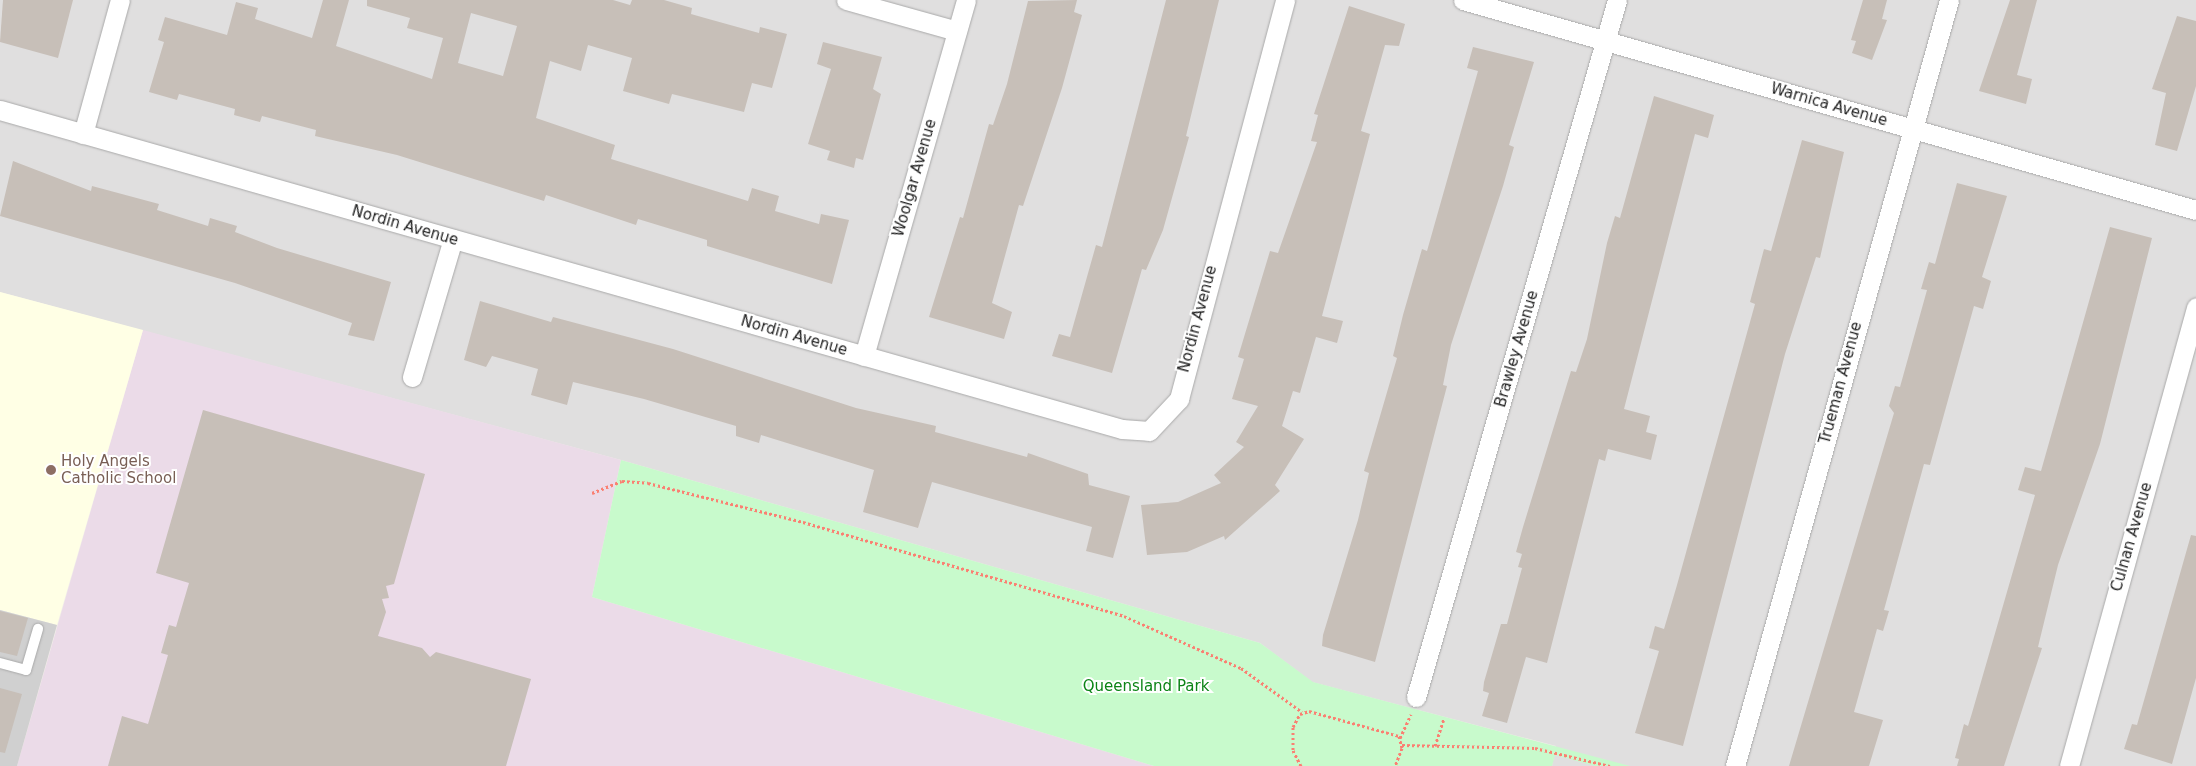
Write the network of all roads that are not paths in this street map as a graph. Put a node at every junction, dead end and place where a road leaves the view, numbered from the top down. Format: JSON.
{"nodes":[{"id":1,"x":120,"y":0,"type":"edge"},
{"id":2,"x":846,"y":0,"type":"edge"},
{"id":3,"x":966,"y":0,"type":"edge"},
{"id":4,"x":1286,"y":0,"type":"edge"},
{"id":5,"x":1463,"y":0,"type":"edge"},
{"id":6,"x":1617,"y":0,"type":"edge"},
{"id":7,"x":1948,"y":0,"type":"edge"},
{"id":8,"x":957,"y":31,"type":"junction"},
{"id":9,"x":1605,"y":41,"type":"junction"},
{"id":10,"x":0,"y":110,"type":"edge"},
{"id":11,"x":1912,"y":128,"type":"junction"},
{"id":12,"x":83,"y":134,"type":"junction"},
{"id":13,"x":2196,"y":210,"type":"edge"},
{"id":14,"x":453,"y":239,"type":"junction"},
{"id":15,"x":2196,"y":307,"type":"edge"},
{"id":16,"x":864,"y":356,"type":"junction"},
{"id":17,"x":412,"y":377,"type":"dead end"},
{"id":18,"x":38,"y":629,"type":"dead end"},
{"id":19,"x":0,"y":663,"type":"edge"},
{"id":20,"x":1416,"y":697,"type":"road end"},
{"id":21,"x":1735,"y":766,"type":"edge"},
{"id":22,"x":2069,"y":766,"type":"edge"}],
"edges":[{"from":1,"to":12,"type":"street"},
{"from":2,"to":8,"type":"street"},
{"from":3,"to":8,"type":"street","name":"Woolgar Avenue"},
{"from":4,"to":16,"type":"street","name":"Nordin Avenue"},
{"from":5,"to":9,"type":"street","name":"Warnica Avenue"},
{"from":6,"to":9,"type":"street","name":"Brawley Avenue"},
{"from":7,"to":11,"type":"street","name":"Trueman Avenue"},
{"from":8,"to":16,"type":"street","name":"Woolgar Avenue"},
{"from":9,"to":11,"type":"street","name":"Warnica Avenue"},
{"from":9,"to":20,"type":"street","name":"Brawley Avenue"},
{"from":10,"to":12,"type":"street","name":"Nordin Avenue"},
{"from":11,"to":13,"type":"street","name":"Warnica Avenue"},
{"from":11,"to":21,"type":"street","name":"Trueman Avenue"},
{"from":12,"to":14,"type":"street","name":"Nordin Avenue"},
{"from":14,"to":16,"type":"street","name":"Nordin Avenue"},
{"from":14,"to":17,"type":"street"},
{"from":15,"to":22,"type":"street","name":"Culnan Avenue"},
{"from":18,"to":19,"type":"lane"}]}
